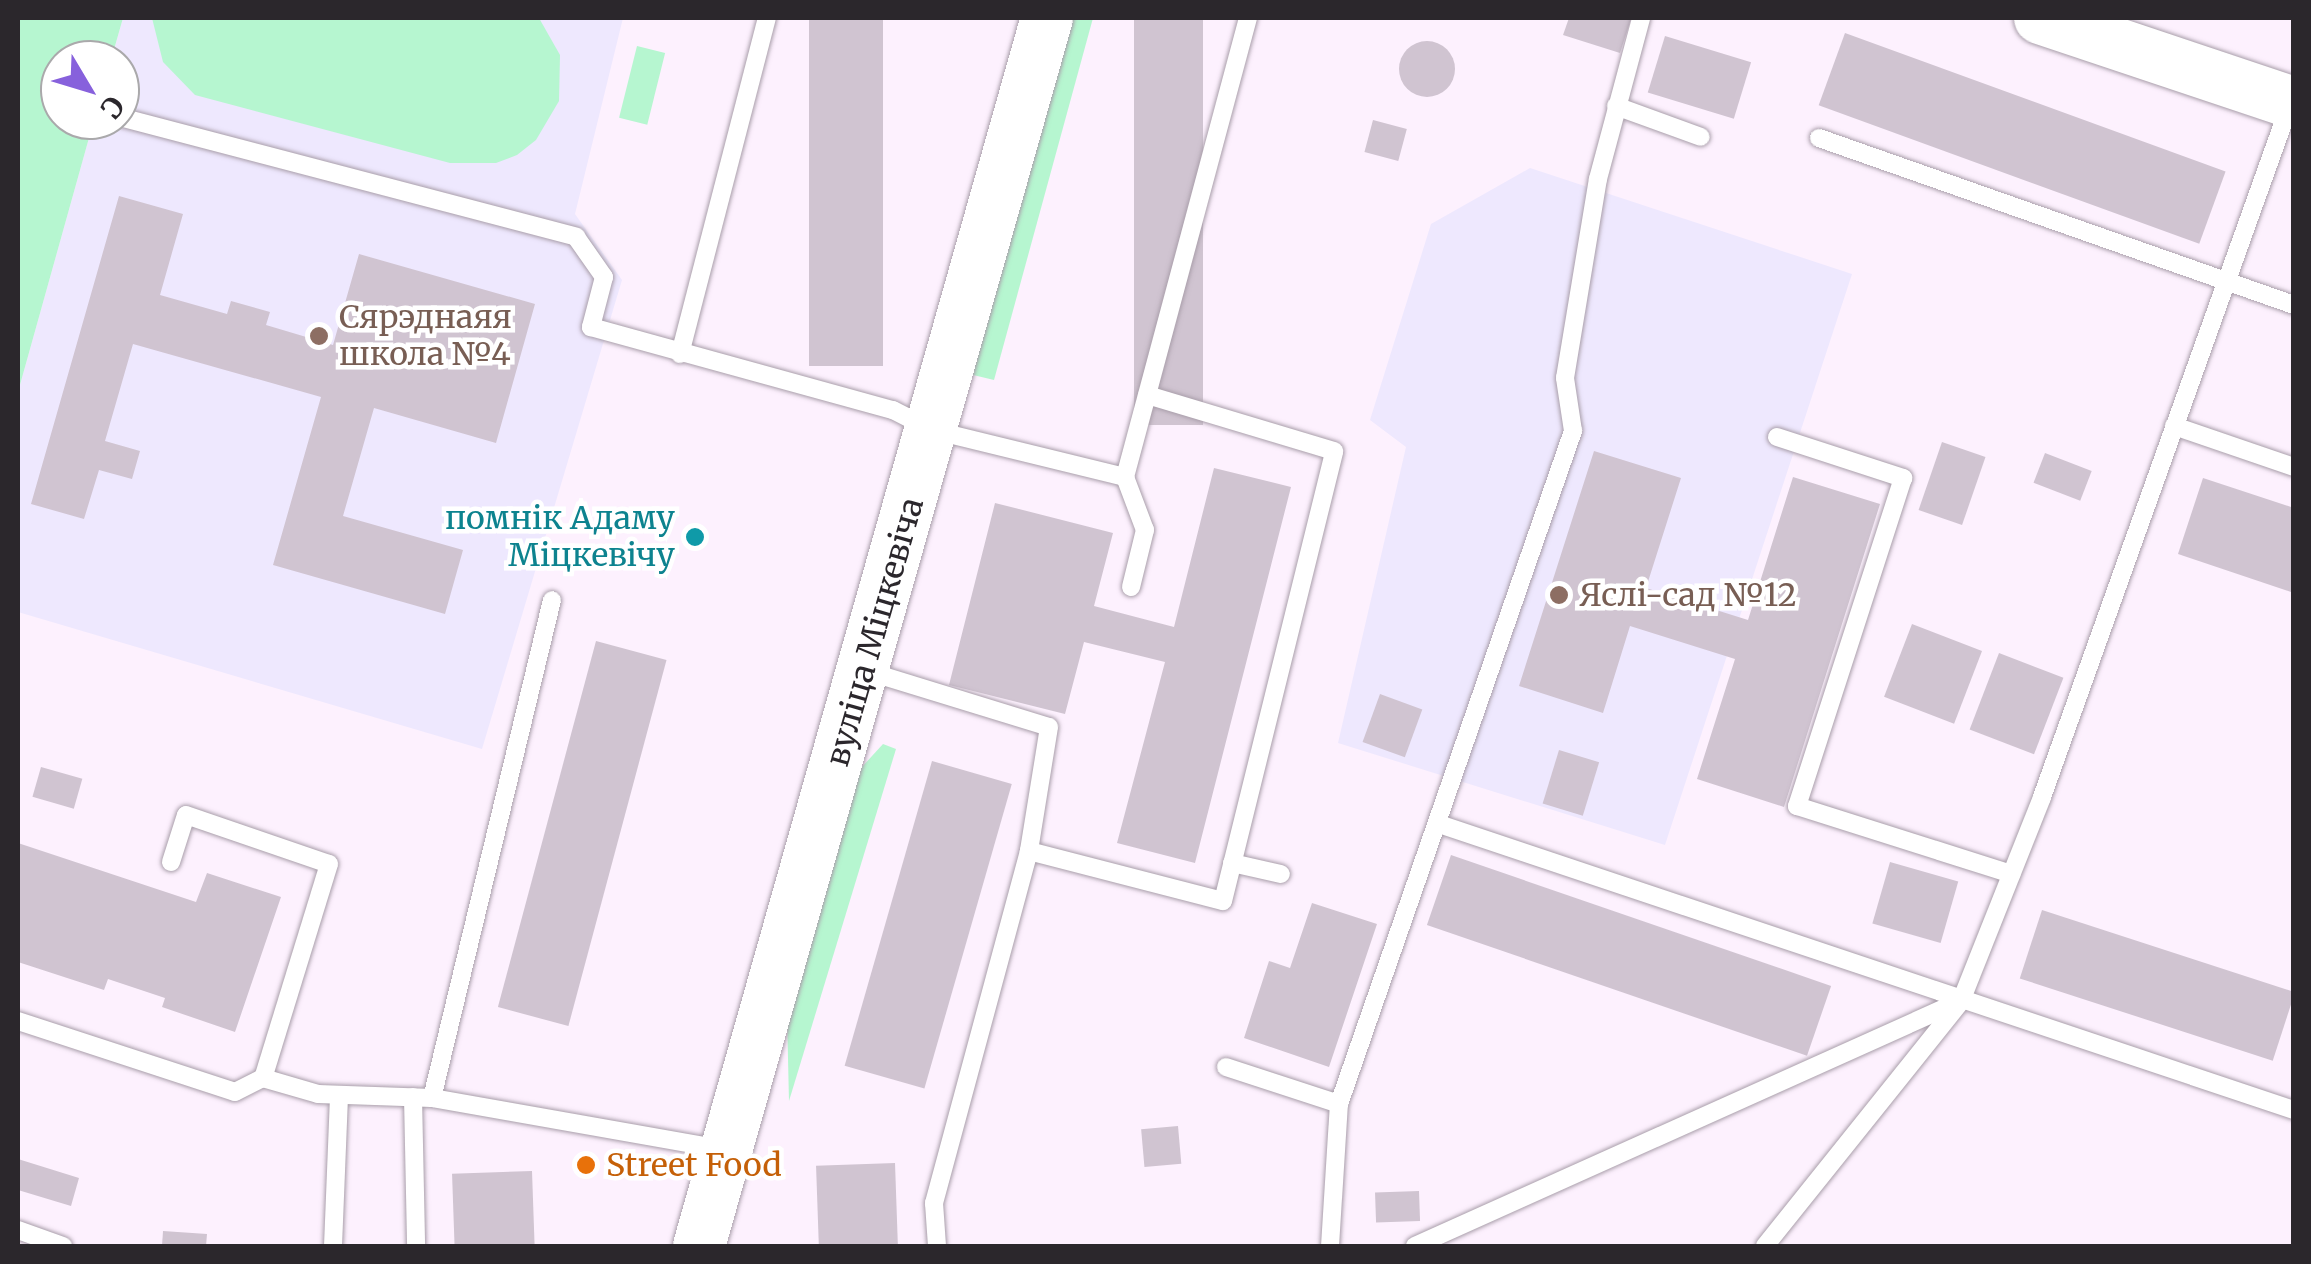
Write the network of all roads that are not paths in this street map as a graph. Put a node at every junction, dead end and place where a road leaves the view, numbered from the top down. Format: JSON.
{"nodes":[{"id":1,"x":767,"y":18,"type":"edge"},
{"id":2,"x":1048,"y":18,"type":"edge"},
{"id":3,"x":1248,"y":18,"type":"edge"},
{"id":4,"x":1641,"y":18,"type":"edge"},
{"id":5,"x":2040,"y":18,"type":"edge"},
{"id":6,"x":2292,"y":102,"type":"edge"},
{"id":7,"x":1616,"y":106,"type":"junction"},
{"id":8,"x":140,"y":122,"type":"edge"},
{"id":9,"x":1700,"y":137,"type":"dead end"},
{"id":10,"x":1818,"y":138,"type":"dead end"},
{"id":11,"x":2226,"y":281,"type":"junction"},
{"id":12,"x":2294,"y":305,"type":"edge"},
{"id":13,"x":680,"y":354,"type":"junction"},
{"id":14,"x":1147,"y":396,"type":"junction"},
{"id":15,"x":2174,"y":426,"type":"junction"},
{"id":16,"x":932,"y":430,"type":"junction"},
{"id":17,"x":1778,"y":438,"type":"dead end"},
{"id":18,"x":2294,"y":467,"type":"edge"},
{"id":19,"x":1125,"y":477,"type":"junction"},
{"id":20,"x":1131,"y":587,"type":"dead end"},
{"id":21,"x":552,"y":600,"type":"dead end"},
{"id":22,"x":863,"y":669,"type":"junction"},
{"id":23,"x":1438,"y":824,"type":"junction"},
{"id":24,"x":1029,"y":851,"type":"junction"},
{"id":25,"x":171,"y":862,"type":"dead end"},
{"id":26,"x":1232,"y":862,"type":"junction"},
{"id":27,"x":1281,"y":874,"type":"dead end"},
{"id":28,"x":2011,"y":874,"type":"junction"},
{"id":29,"x":1961,"y":1000,"type":"junction"},
{"id":30,"x":18,"y":1021,"type":"edge"},
{"id":31,"x":1226,"y":1067,"type":"dead end"},
{"id":32,"x":263,"y":1078,"type":"junction"},
{"id":33,"x":339,"y":1095,"type":"junction"},
{"id":34,"x":423,"y":1097,"type":"junction"},
{"id":35,"x":1339,"y":1104,"type":"junction"},
{"id":36,"x":2294,"y":1110,"type":"edge"},
{"id":37,"x":728,"y":1150,"type":"junction"},
{"id":38,"x":18,"y":1230,"type":"edge"},
{"id":39,"x":63,"y":1246,"type":"edge"},
{"id":40,"x":333,"y":1246,"type":"edge"},
{"id":41,"x":416,"y":1246,"type":"edge"},
{"id":42,"x":698,"y":1246,"type":"edge"},
{"id":43,"x":938,"y":1246,"type":"edge"},
{"id":44,"x":1330,"y":1246,"type":"edge"},
{"id":45,"x":1415,"y":1246,"type":"edge"},
{"id":46,"x":1764,"y":1246,"type":"edge"}],
"edges":[{"from":1,"to":13,"type":"lane"},
{"from":2,"to":16,"type":"main road","name":"вуліца Міцкевіча"},
{"from":3,"to":14,"type":"lane"},
{"from":4,"to":7,"type":"lane"},
{"from":5,"to":6,"type":"main road"},
{"from":6,"to":11,"type":"lane"},
{"from":7,"to":9,"type":"lane"},
{"from":7,"to":23,"type":"lane"},
{"from":8,"to":13,"type":"lane"},
{"from":10,"to":11,"type":"lane"},
{"from":11,"to":12,"type":"lane"},
{"from":11,"to":15,"type":"lane"},
{"from":13,"to":16,"type":"lane"},
{"from":14,"to":19,"type":"lane"},
{"from":14,"to":26,"type":"lane"},
{"from":15,"to":18,"type":"lane"},
{"from":15,"to":28,"type":"lane"},
{"from":16,"to":19,"type":"lane"},
{"from":16,"to":22,"type":"main road","name":"вуліца Міцкевіча"},
{"from":17,"to":28,"type":"lane"},
{"from":19,"to":20,"type":"lane"},
{"from":21,"to":34,"type":"lane"},
{"from":22,"to":24,"type":"lane"},
{"from":22,"to":37,"type":"main road","name":"вуліца Міцкевіча"},
{"from":23,"to":29,"type":"lane"},
{"from":23,"to":35,"type":"lane"},
{"from":24,"to":26,"type":"lane"},
{"from":24,"to":43,"type":"lane"},
{"from":25,"to":32,"type":"lane"},
{"from":26,"to":27,"type":"lane"},
{"from":28,"to":29,"type":"lane"},
{"from":29,"to":36,"type":"lane"},
{"from":29,"to":45,"type":"lane"},
{"from":29,"to":46,"type":"lane"},
{"from":30,"to":32,"type":"lane"},
{"from":31,"to":35,"type":"lane"},
{"from":32,"to":33,"type":"lane"},
{"from":33,"to":34,"type":"lane"},
{"from":33,"to":40,"type":"lane"},
{"from":34,"to":37,"type":"lane"},
{"from":34,"to":41,"type":"lane"},
{"from":35,"to":44,"type":"lane"},
{"from":37,"to":42,"type":"main road","name":"вуліца Міцкевіча"},
{"from":38,"to":39,"type":"lane"}]}
